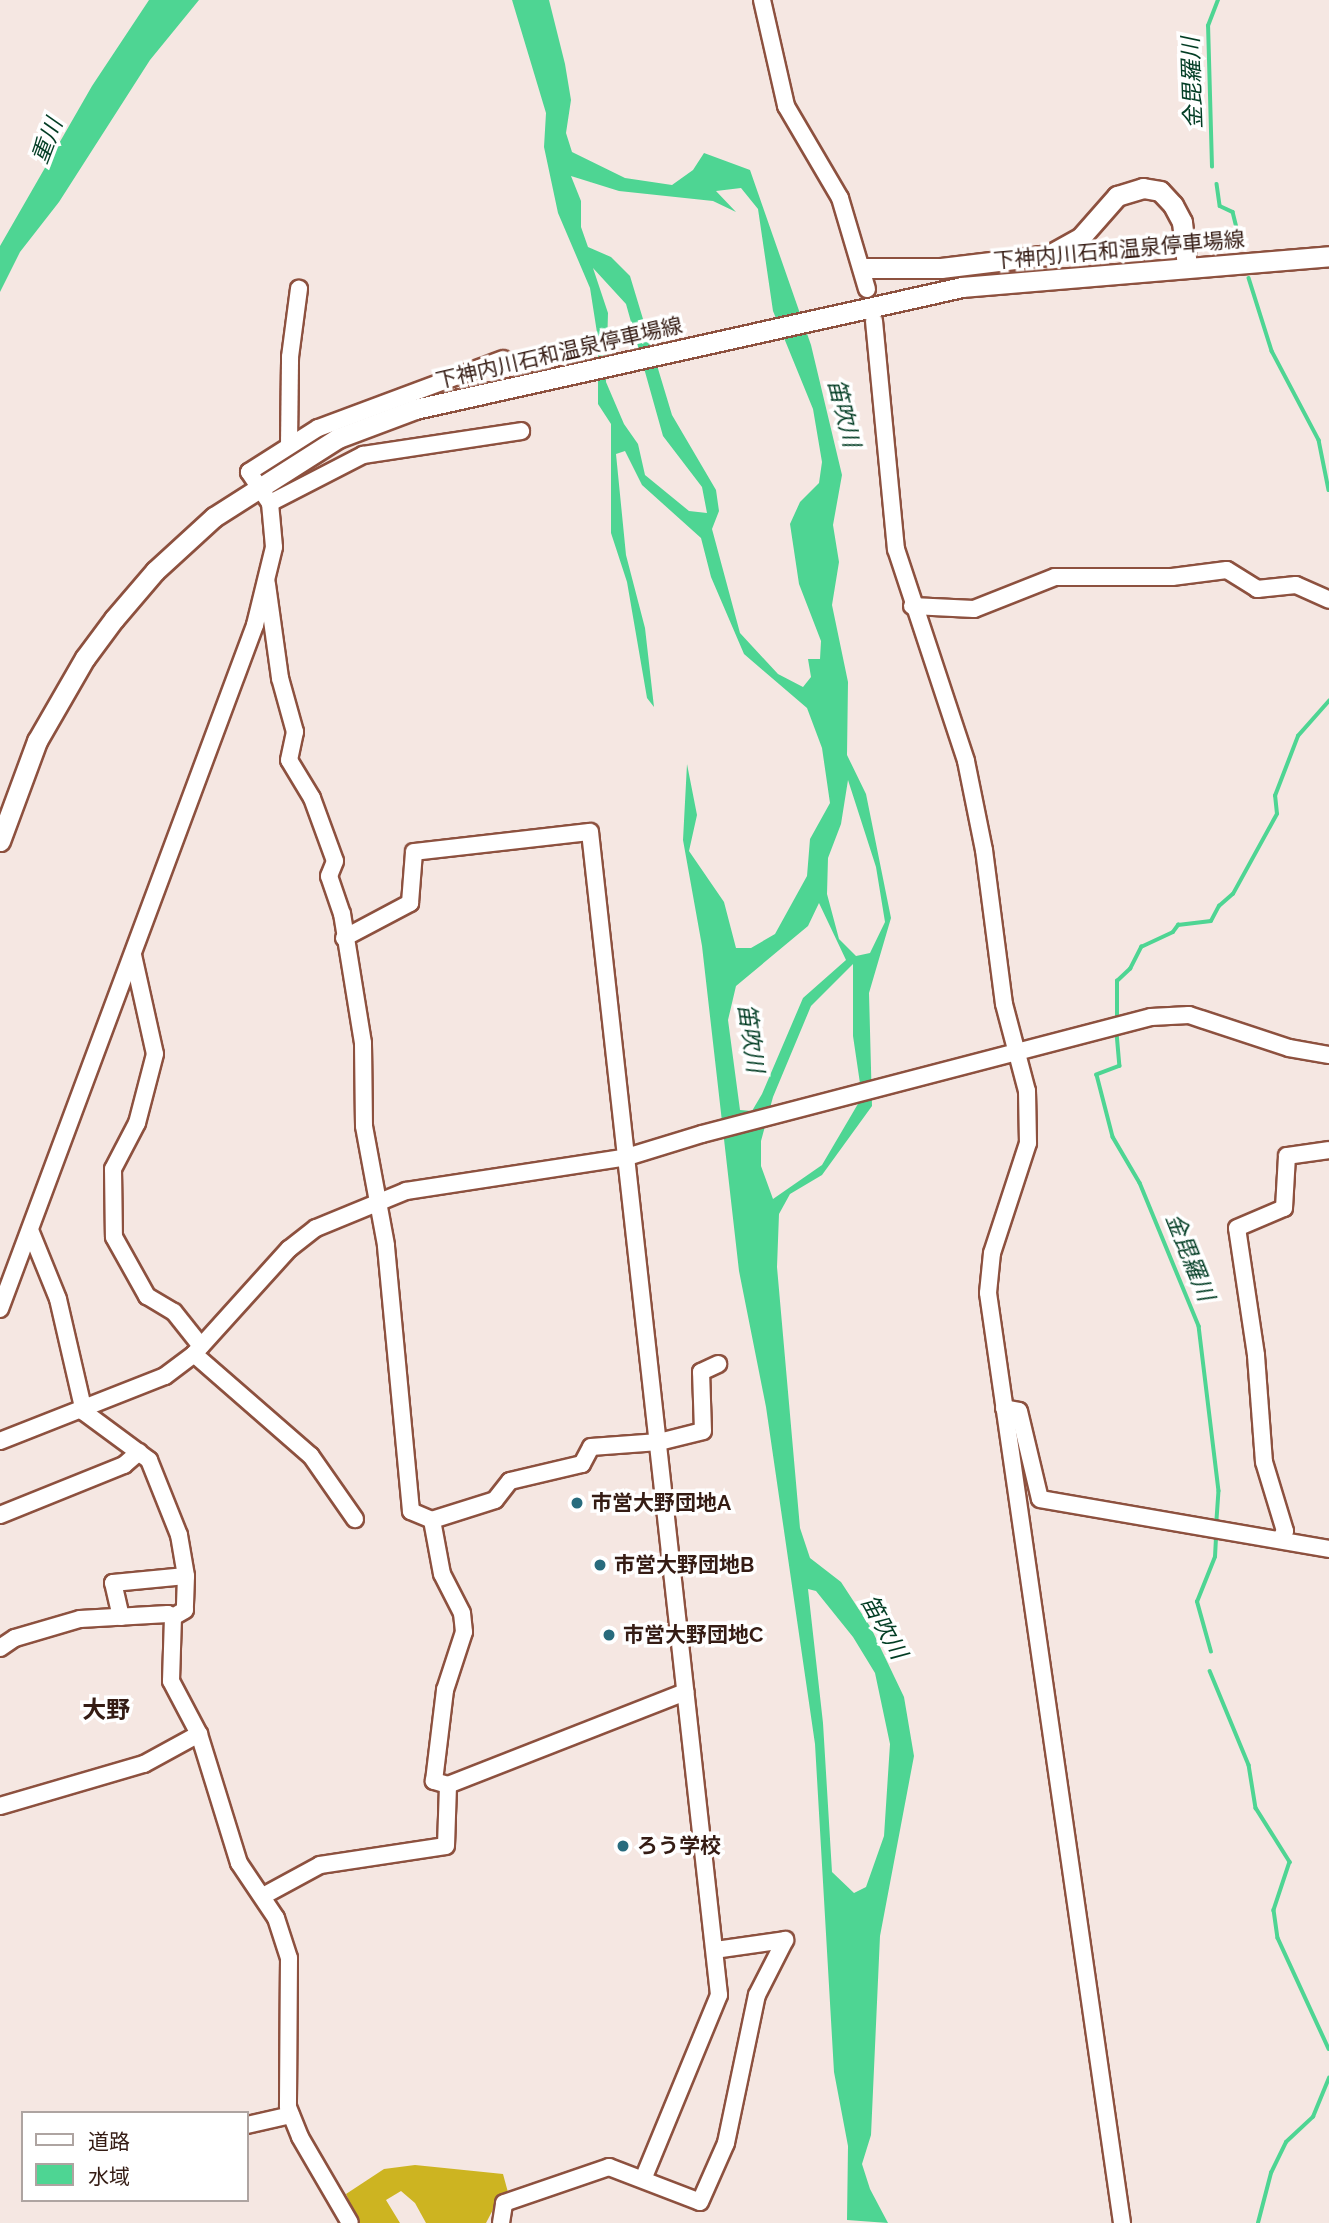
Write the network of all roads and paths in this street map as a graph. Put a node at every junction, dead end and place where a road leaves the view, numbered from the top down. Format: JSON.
{"nodes":[{"id":1,"x":761,"y":0,"type":"edge"},
{"id":2,"x":1329,"y":256,"type":"edge"},
{"id":3,"x":1187,"y":266,"type":"junction"},
{"id":4,"x":863,"y":268,"type":"junction"},
{"id":5,"x":299,"y":289,"type":"dead end"},
{"id":6,"x":867,"y":289,"type":"dead end"},
{"id":7,"x":874,"y":321,"type":"dead end"},
{"id":8,"x":503,"y":359,"type":"dead end"},
{"id":9,"x":521,"y":431,"type":"dead end"},
{"id":10,"x":289,"y":444,"type":"junction"},
{"id":11,"x":257,"y":486,"type":"junction"},
{"id":12,"x":270,"y":503,"type":"junction"},
{"id":13,"x":267,"y":584,"type":"junction"},
{"id":14,"x":1329,"y":600,"type":"edge"},
{"id":15,"x":912,"y":606,"type":"junction"},
{"id":16,"x":0,"y":841,"type":"edge"},
{"id":17,"x":344,"y":938,"type":"junction"},
{"id":18,"x":133,"y":955,"type":"junction"},
{"id":19,"x":1016,"y":1051,"type":"junction"},
{"id":20,"x":1329,"y":1055,"type":"edge"},
{"id":21,"x":1329,"y":1150,"type":"edge"},
{"id":22,"x":628,"y":1157,"type":"junction"},
{"id":23,"x":380,"y":1200,"type":"junction"},
{"id":24,"x":30,"y":1230,"type":"junction"},
{"id":25,"x":0,"y":1309,"type":"edge"},
{"id":26,"x":198,"y":1350,"type":"junction"},
{"id":27,"x":718,"y":1364,"type":"dead end"},
{"id":28,"x":1004,"y":1408,"type":"junction"},
{"id":29,"x":84,"y":1412,"type":"junction"},
{"id":30,"x":0,"y":1441,"type":"edge"},
{"id":31,"x":659,"y":1442,"type":"junction"},
{"id":32,"x":139,"y":1452,"type":"junction"},
{"id":33,"x":0,"y":1516,"type":"edge"},
{"id":34,"x":355,"y":1518,"type":"dead end"},
{"id":35,"x":432,"y":1520,"type":"junction"},
{"id":36,"x":1281,"y":1538,"type":"junction"},
{"id":37,"x":1329,"y":1549,"type":"edge"},
{"id":38,"x":186,"y":1576,"type":"junction"},
{"id":39,"x":121,"y":1617,"type":"junction"},
{"id":40,"x":173,"y":1618,"type":"junction"},
{"id":41,"x":0,"y":1648,"type":"edge"},
{"id":42,"x":685,"y":1692,"type":"junction"},
{"id":43,"x":199,"y":1734,"type":"junction"},
{"id":44,"x":448,"y":1785,"type":"junction"},
{"id":45,"x":0,"y":1806,"type":"edge"},
{"id":46,"x":263,"y":1896,"type":"junction"},
{"id":47,"x":715,"y":1950,"type":"junction"},
{"id":48,"x":291,"y":2115,"type":"junction"},
{"id":49,"x":248,"y":2125,"type":"edge"},
{"id":50,"x":644,"y":2177,"type":"junction"},
{"id":51,"x":350,"y":2223,"type":"edge"},
{"id":52,"x":501,"y":2223,"type":"edge"},
{"id":53,"x":1122,"y":2223,"type":"edge"}],
"edges":[{"from":1,"to":4,"type":"street"},
{"from":2,"to":3,"type":"main road","name":"下神内川石和温泉停車場線"},
{"from":3,"to":4,"type":"main road"},
{"from":3,"to":11,"type":"main road","name":"下神内川石和温泉停車場線"},
{"from":4,"to":6,"type":"street"},
{"from":5,"to":10,"type":"street"},
{"from":7,"to":15,"type":"street"},
{"from":8,"to":10,"type":"street"},
{"from":9,"to":12,"type":"street"},
{"from":10,"to":11,"type":"street"},
{"from":11,"to":12,"type":"street"},
{"from":11,"to":16,"type":"main road","name":"下神内川石和温泉停車場線"},
{"from":12,"to":13,"type":"street"},
{"from":13,"to":17,"type":"street"},
{"from":13,"to":18,"type":"street"},
{"from":14,"to":15,"type":"street"},
{"from":15,"to":19,"type":"street"},
{"from":17,"to":22,"type":"street"},
{"from":17,"to":23,"type":"street"},
{"from":18,"to":24,"type":"street"},
{"from":18,"to":26,"type":"street"},
{"from":19,"to":20,"type":"street"},
{"from":19,"to":22,"type":"street"},
{"from":19,"to":28,"type":"street"},
{"from":21,"to":36,"type":"street"},
{"from":22,"to":23,"type":"street"},
{"from":22,"to":31,"type":"street"},
{"from":23,"to":26,"type":"street"},
{"from":23,"to":35,"type":"street"},
{"from":24,"to":25,"type":"street"},
{"from":24,"to":29,"type":"street"},
{"from":26,"to":29,"type":"street"},
{"from":26,"to":34,"type":"street"},
{"from":27,"to":31,"type":"street"},
{"from":28,"to":36,"type":"street"},
{"from":28,"to":53,"type":"street"},
{"from":29,"to":30,"type":"street"},
{"from":29,"to":32,"type":"street"},
{"from":31,"to":35,"type":"street"},
{"from":31,"to":42,"type":"street"},
{"from":32,"to":33,"type":"street"},
{"from":32,"to":38,"type":"street"},
{"from":35,"to":44,"type":"street"},
{"from":36,"to":37,"type":"street"},
{"from":38,"to":39,"type":"street"},
{"from":38,"to":40,"type":"street"},
{"from":39,"to":40,"type":"street"},
{"from":39,"to":41,"type":"street"},
{"from":40,"to":43,"type":"street"},
{"from":42,"to":44,"type":"street"},
{"from":42,"to":47,"type":"street"},
{"from":43,"to":45,"type":"street"},
{"from":43,"to":46,"type":"street"},
{"from":44,"to":46,"type":"street"},
{"from":46,"to":48,"type":"street"},
{"from":47,"to":50,"type":"street"},
{"from":47,"to":50,"type":"street"},
{"from":48,"to":49,"type":"street"},
{"from":48,"to":51,"type":"street"},
{"from":50,"to":52,"type":"street"}]}
